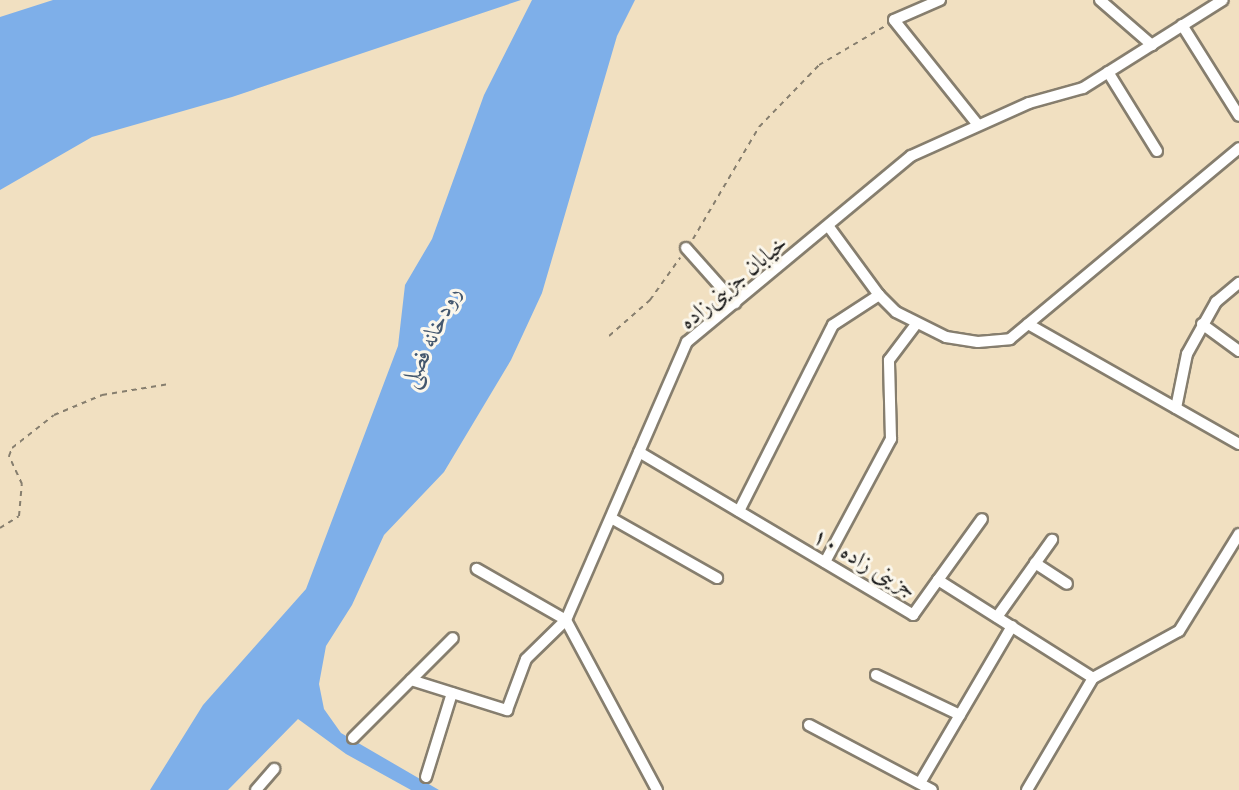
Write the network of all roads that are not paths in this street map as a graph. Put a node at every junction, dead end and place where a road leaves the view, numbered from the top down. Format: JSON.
{"nodes":[{"id":1,"x":940,"y":0,"type":"edge"},
{"id":2,"x":1100,"y":0,"type":"edge"},
{"id":3,"x":1223,"y":0,"type":"edge"},
{"id":4,"x":1182,"y":25,"type":"junction"},
{"id":5,"x":1152,"y":44,"type":"junction"},
{"id":6,"x":1108,"y":72,"type":"junction"},
{"id":7,"x":1239,"y":116,"type":"edge"},
{"id":8,"x":978,"y":125,"type":"junction"},
{"id":9,"x":1239,"y":148,"type":"edge"},
{"id":10,"x":1157,"y":150,"type":"dead end"},
{"id":11,"x":830,"y":227,"type":"junction"},
{"id":12,"x":686,"y":248,"type":"road end"},
{"id":13,"x":1239,"y":283,"type":"edge"},
{"id":14,"x":878,"y":295,"type":"junction"},
{"id":15,"x":736,"y":303,"type":"junction"},
{"id":16,"x":917,"y":323,"type":"junction"},
{"id":17,"x":1028,"y":324,"type":"junction"},
{"id":18,"x":1202,"y":324,"type":"junction"},
{"id":19,"x":1239,"y":351,"type":"edge"},
{"id":20,"x":1176,"y":408,"type":"junction"},
{"id":21,"x":1239,"y":444,"type":"edge"},
{"id":22,"x":639,"y":452,"type":"junction"},
{"id":23,"x":739,"y":511,"type":"junction"},
{"id":24,"x":611,"y":518,"type":"junction"},
{"id":25,"x":982,"y":519,"type":"dead end"},
{"id":26,"x":1239,"y":534,"type":"edge"},
{"id":27,"x":1052,"y":540,"type":"dead end"},
{"id":28,"x":825,"y":562,"type":"junction"},
{"id":29,"x":1035,"y":563,"type":"junction"},
{"id":30,"x":477,"y":569,"type":"dead end"},
{"id":31,"x":718,"y":578,"type":"dead end"},
{"id":32,"x":938,"y":580,"type":"junction"},
{"id":33,"x":1067,"y":584,"type":"dead end"},
{"id":34,"x":997,"y":617,"type":"junction"},
{"id":35,"x":566,"y":620,"type":"junction"},
{"id":36,"x":1012,"y":626,"type":"junction"},
{"id":37,"x":453,"y":638,"type":"dead end"},
{"id":38,"x":876,"y":675,"type":"dead end"},
{"id":39,"x":1093,"y":677,"type":"junction"},
{"id":40,"x":411,"y":680,"type":"junction"},
{"id":41,"x":452,"y":692,"type":"junction"},
{"id":42,"x":960,"y":715,"type":"junction"},
{"id":43,"x":809,"y":725,"type":"dead end"},
{"id":44,"x":353,"y":738,"type":"dead end"},
{"id":45,"x":274,"y":769,"type":"dead end"},
{"id":46,"x":426,"y":777,"type":"dead end"},
{"id":47,"x":919,"y":783,"type":"junction"},
{"id":48,"x":256,"y":790,"type":"edge"},
{"id":49,"x":657,"y":790,"type":"edge"},
{"id":50,"x":932,"y":790,"type":"edge"},
{"id":51,"x":1027,"y":790,"type":"edge"}],
"edges":[{"from":1,"to":8,"type":"street"},
{"from":2,"to":5,"type":"street"},
{"from":3,"to":4,"type":"street","name":"خیابان جزینی‌زاده"},
{"from":4,"to":5,"type":"street","name":"خیابان جزینی‌زاده"},
{"from":4,"to":7,"type":"street"},
{"from":5,"to":6,"type":"street","name":"خیابان جزینی‌زاده"},
{"from":6,"to":8,"type":"street","name":"خیابان جزینی‌زاده"},
{"from":6,"to":10,"type":"street"},
{"from":8,"to":11,"type":"street","name":"خیابان جزینی‌زاده"},
{"from":9,"to":17,"type":"street"},
{"from":11,"to":14,"type":"street"},
{"from":11,"to":15,"type":"street","name":"خیابان جزینی‌زاده"},
{"from":12,"to":15,"type":"street"},
{"from":13,"to":18,"type":"street"},
{"from":14,"to":16,"type":"street"},
{"from":14,"to":23,"type":"street"},
{"from":15,"to":22,"type":"street","name":"خیابان جزینی‌زاده"},
{"from":16,"to":17,"type":"street"},
{"from":16,"to":28,"type":"street"},
{"from":17,"to":20,"type":"street"},
{"from":18,"to":19,"type":"street"},
{"from":18,"to":20,"type":"street"},
{"from":20,"to":21,"type":"street"},
{"from":22,"to":23,"type":"street","name":"جزینی زاده ۱۰"},
{"from":22,"to":24,"type":"street","name":"خیابان جزینی‌زاده"},
{"from":23,"to":28,"type":"street","name":"جزینی زاده ۱۰"},
{"from":24,"to":31,"type":"street"},
{"from":24,"to":35,"type":"street","name":"خیابان جزینی‌زاده"},
{"from":25,"to":32,"type":"street"},
{"from":26,"to":39,"type":"street"},
{"from":27,"to":29,"type":"street"},
{"from":28,"to":32,"type":"street","name":"جزینی زاده ۱۰"},
{"from":29,"to":33,"type":"street"},
{"from":29,"to":34,"type":"street"},
{"from":30,"to":35,"type":"street"},
{"from":32,"to":34,"type":"street","name":"جزینی زاده ۱۰"},
{"from":34,"to":36,"type":"street","name":"جزینی زاده ۱۰"},
{"from":35,"to":41,"type":"street"},
{"from":35,"to":49,"type":"street"},
{"from":36,"to":39,"type":"street","name":"جزینی زاده ۱۰"},
{"from":36,"to":42,"type":"street"},
{"from":37,"to":40,"type":"street"},
{"from":38,"to":42,"type":"street"},
{"from":39,"to":51,"type":"street"},
{"from":40,"to":41,"type":"street"},
{"from":40,"to":44,"type":"street"},
{"from":41,"to":46,"type":"street"},
{"from":42,"to":47,"type":"street"},
{"from":43,"to":47,"type":"street"},
{"from":45,"to":48,"type":"street"},
{"from":47,"to":50,"type":"street"}]}
